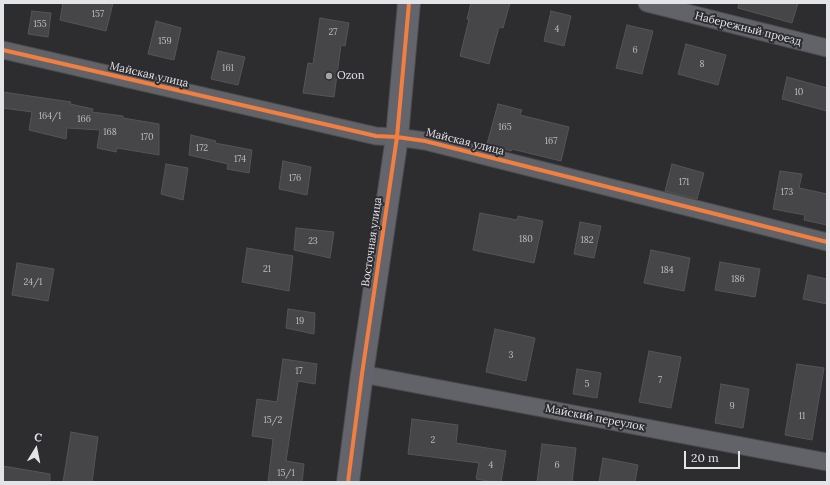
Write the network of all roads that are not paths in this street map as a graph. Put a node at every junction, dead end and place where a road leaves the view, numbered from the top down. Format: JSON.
{"nodes":[{"id":1,"x":409,"y":3,"type":"edge"},
{"id":2,"x":647,"y":3,"type":"edge"},
{"id":3,"x":827,"y":48,"type":"edge"},
{"id":4,"x":3,"y":50,"type":"edge"},
{"id":5,"x":397,"y":137,"type":"junction"},
{"id":6,"x":827,"y":242,"type":"edge"},
{"id":7,"x":362,"y":374,"type":"junction"},
{"id":8,"x":827,"y":462,"type":"edge"},
{"id":9,"x":348,"y":482,"type":"edge"}],
"edges":[{"from":1,"to":5,"type":"street","name":"Восточная улица"},
{"from":2,"to":3,"type":"street","name":"Набережный проезд"},
{"from":4,"to":5,"type":"street","name":"Майская улица"},
{"from":5,"to":6,"type":"street","name":"Майская улица"},
{"from":5,"to":7,"type":"street","name":"Восточная улица"},
{"from":7,"to":8,"type":"street","name":"Майский переулок"},
{"from":7,"to":9,"type":"street","name":"Восточная улица"}]}
